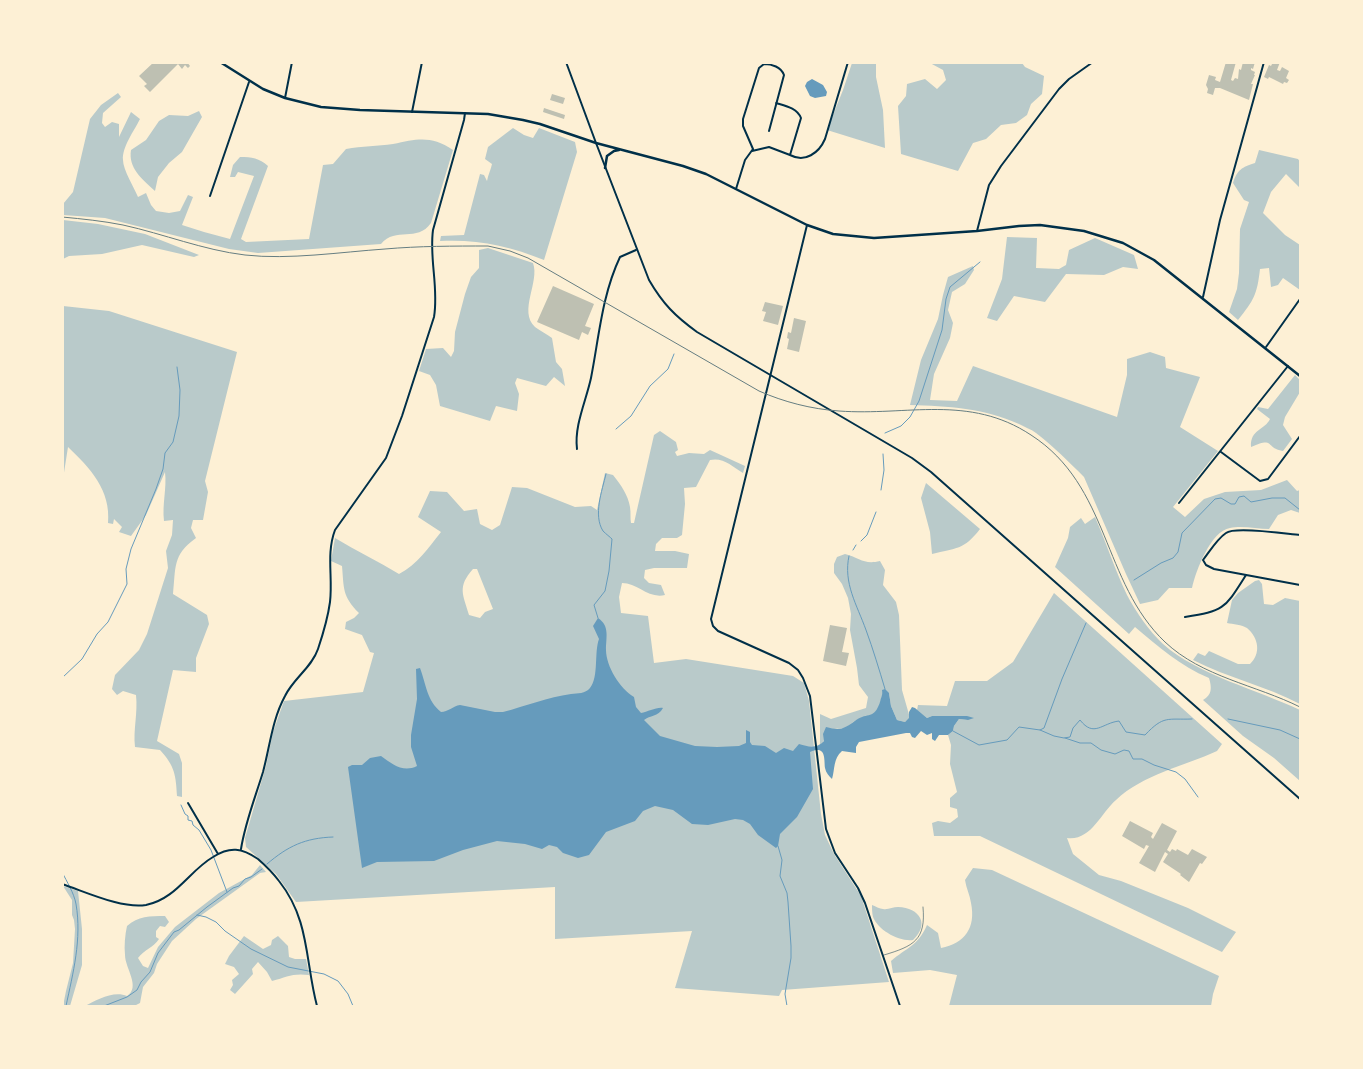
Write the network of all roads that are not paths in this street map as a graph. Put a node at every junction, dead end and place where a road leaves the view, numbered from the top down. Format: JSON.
{"nodes":[{"id":1,"x":220,"y":62,"type":"edge"},
{"id":2,"x":292,"y":62,"type":"edge"},
{"id":3,"x":422,"y":62,"type":"edge"},
{"id":4,"x":566,"y":62,"type":"edge"},
{"id":5,"x":848,"y":62,"type":"edge"},
{"id":6,"x":1093,"y":62,"type":"edge"},
{"id":7,"x":1264,"y":62,"type":"edge"},
{"id":8,"x":249,"y":82,"type":"junction"},
{"id":9,"x":285,"y":98,"type":"junction"},
{"id":10,"x":776,"y":103,"type":"junction"},
{"id":11,"x":412,"y":112,"type":"junction"},
{"id":12,"x":465,"y":113,"type":"junction"},
{"id":13,"x":769,"y":131,"type":"dead end"},
{"id":14,"x":596,"y":143,"type":"junction"},
{"id":15,"x":621,"y":150,"type":"junction"},
{"id":16,"x":752,"y":151,"type":"junction"},
{"id":17,"x":790,"y":155,"type":"junction"},
{"id":18,"x":605,"y":168,"type":"junction"},
{"id":19,"x":736,"y":189,"type":"junction"},
{"id":20,"x":210,"y":196,"type":"dead end"},
{"id":21,"x":807,"y":225,"type":"junction"},
{"id":22,"x":977,"y":231,"type":"junction"},
{"id":23,"x":636,"y":250,"type":"junction"},
{"id":24,"x":1203,"y":297,"type":"junction"},
{"id":25,"x":1300,"y":299,"type":"edge"},
{"id":26,"x":1266,"y":348,"type":"junction"},
{"id":27,"x":1288,"y":366,"type":"junction"},
{"id":28,"x":771,"y":375,"type":"junction"},
{"id":29,"x":1300,"y":376,"type":"edge"},
{"id":30,"x":1300,"y":436,"type":"edge"},
{"id":31,"x":1296,"y":441,"type":"junction"},
{"id":32,"x":1300,"y":445,"type":"edge"},
{"id":33,"x":578,"y":449,"type":"dead end"},
{"id":34,"x":1221,"y":452,"type":"junction"},
{"id":35,"x":1179,"y":503,"type":"dead end"},
{"id":36,"x":1300,"y":535,"type":"edge"},
{"id":37,"x":1246,"y":575,"type":"junction"},
{"id":38,"x":1300,"y":585,"type":"edge"},
{"id":39,"x":1185,"y":616,"type":"dead end"},
{"id":40,"x":1300,"y":799,"type":"edge"},
{"id":41,"x":188,"y":803,"type":"dead end"},
{"id":42,"x":241,"y":850,"type":"junction"},
{"id":43,"x":218,"y":854,"type":"junction"},
{"id":44,"x":62,"y":884,"type":"edge"},
{"id":45,"x":923,"y":907,"type":"dead end"},
{"id":46,"x":882,"y":956,"type":"junction"},
{"id":47,"x":317,"y":1006,"type":"edge"},
{"id":48,"x":900,"y":1006,"type":"edge"}],
"edges":[{"from":1,"to":8,"type":"main road"},
{"from":2,"to":9,"type":"street"},
{"from":3,"to":11,"type":"street"},
{"from":4,"to":14,"type":"street"},
{"from":5,"to":17,"type":"street"},
{"from":6,"to":22,"type":"street"},
{"from":7,"to":24,"type":"street"},
{"from":8,"to":9,"type":"main road"},
{"from":8,"to":20,"type":"street"},
{"from":9,"to":11,"type":"main road"},
{"from":10,"to":13,"type":"street"},
{"from":10,"to":16,"type":"street"},
{"from":10,"to":17,"type":"street"},
{"from":11,"to":12,"type":"main road"},
{"from":12,"to":14,"type":"main road"},
{"from":12,"to":42,"type":"street"},
{"from":14,"to":15,"type":"main road"},
{"from":14,"to":18,"type":"street"},
{"from":15,"to":18,"type":"main road"},
{"from":15,"to":19,"type":"main road"},
{"from":16,"to":17,"type":"street"},
{"from":16,"to":19,"type":"street"},
{"from":18,"to":23,"type":"street"},
{"from":19,"to":21,"type":"main road"},
{"from":21,"to":22,"type":"main road"},
{"from":21,"to":28,"type":"street"},
{"from":22,"to":24,"type":"main road"},
{"from":23,"to":28,"type":"street"},
{"from":23,"to":33,"type":"street"},
{"from":24,"to":26,"type":"main road"},
{"from":25,"to":26,"type":"street"},
{"from":26,"to":27,"type":"main road"},
{"from":27,"to":29,"type":"main road"},
{"from":27,"to":34,"type":"street"},
{"from":28,"to":40,"type":"street"},
{"from":28,"to":46,"type":"street"},
{"from":30,"to":31,"type":"street"},
{"from":31,"to":32,"type":"street"},
{"from":31,"to":34,"type":"street"},
{"from":34,"to":35,"type":"street"},
{"from":36,"to":37,"type":"street"},
{"from":37,"to":38,"type":"street"},
{"from":37,"to":39,"type":"street"},
{"from":41,"to":43,"type":"street"},
{"from":42,"to":43,"type":"street"},
{"from":42,"to":47,"type":"street"},
{"from":43,"to":44,"type":"street"},
{"from":45,"to":46,"type":"lane"},
{"from":46,"to":48,"type":"street"}]}
